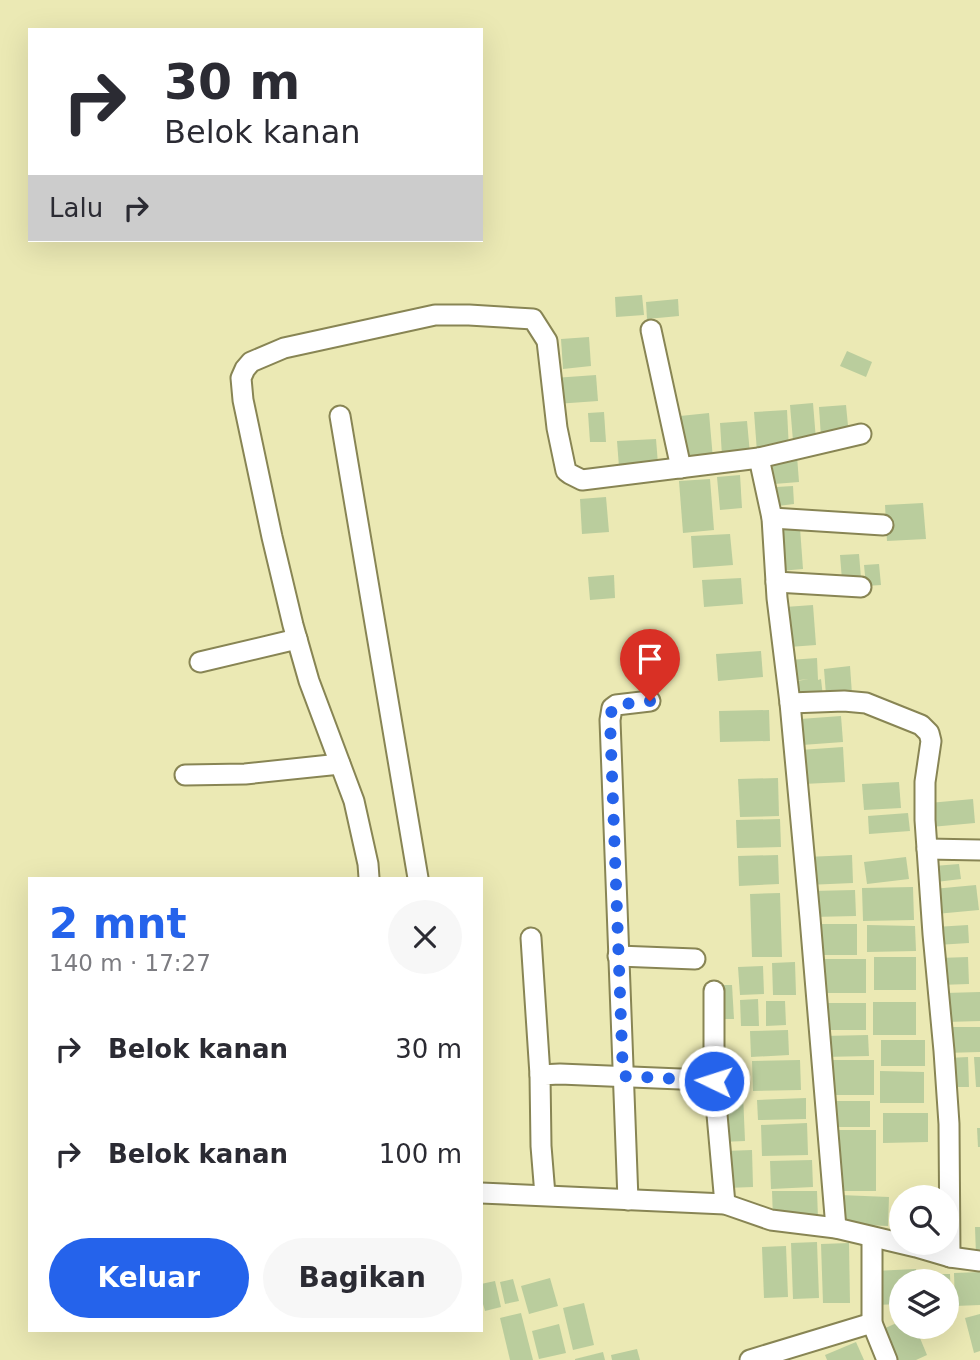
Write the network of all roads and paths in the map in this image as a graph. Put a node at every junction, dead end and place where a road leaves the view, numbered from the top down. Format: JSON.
{"nodes":[{"id":1,"x":651,"y":330,"type":"dead end"},
{"id":2,"x":340,"y":416,"type":"dead end"},
{"id":3,"x":861,"y":434,"type":"dead end"},
{"id":4,"x":759,"y":457,"type":"junction"},
{"id":5,"x":681,"y":468,"type":"junction"},
{"id":6,"x":772,"y":519,"type":"junction"},
{"id":7,"x":883,"y":525,"type":"dead end"},
{"id":8,"x":776,"y":582,"type":"junction"},
{"id":9,"x":860,"y":587,"type":"dead end"},
{"id":10,"x":297,"y":639,"type":"junction"},
{"id":11,"x":200,"y":662,"type":"dead end"},
{"id":12,"x":650,"y":701,"type":"dead end"},
{"id":13,"x":790,"y":703,"type":"junction"},
{"id":14,"x":340,"y":764,"type":"junction"},
{"id":15,"x":185,"y":775,"type":"dead end"},
{"id":16,"x":927,"y":849,"type":"junction"},
{"id":17,"x":980,"y":850,"type":"edge"},
{"id":18,"x":369,"y":877,"type":"edge"},
{"id":19,"x":418,"y":877,"type":"edge"},
{"id":20,"x":531,"y":938,"type":"dead end"},
{"id":21,"x":618,"y":956,"type":"junction"},
{"id":22,"x":695,"y":960,"type":"dead end"},
{"id":23,"x":713,"y":991,"type":"dead end"},
{"id":24,"x":540,"y":1075,"type":"junction"},
{"id":25,"x":623,"y":1076,"type":"junction"},
{"id":26,"x":714,"y":1081,"type":"junction"},
{"id":27,"x":483,"y":1193,"type":"edge"},
{"id":28,"x":545,"y":1195,"type":"junction"},
{"id":29,"x":628,"y":1200,"type":"junction"},
{"id":30,"x":725,"y":1204,"type":"junction"},
{"id":31,"x":836,"y":1228,"type":"junction"},
{"id":32,"x":872,"y":1237,"type":"junction"},
{"id":33,"x":950,"y":1257,"type":"junction"},
{"id":34,"x":980,"y":1261,"type":"edge"},
{"id":35,"x":872,"y":1322,"type":"junction"},
{"id":36,"x":750,"y":1360,"type":"edge"},
{"id":37,"x":887,"y":1360,"type":"edge"}],
"edges":[{"from":1,"to":5,"type":"street"},
{"from":2,"to":19,"type":"street"},
{"from":3,"to":4,"type":"street"},
{"from":4,"to":5,"type":"street"},
{"from":4,"to":6,"type":"street"},
{"from":5,"to":10,"type":"street"},
{"from":6,"to":7,"type":"street"},
{"from":6,"to":8,"type":"street"},
{"from":8,"to":9,"type":"street"},
{"from":8,"to":13,"type":"street"},
{"from":10,"to":11,"type":"street"},
{"from":10,"to":14,"type":"street"},
{"from":12,"to":21,"type":"street"},
{"from":13,"to":16,"type":"street"},
{"from":13,"to":31,"type":"street"},
{"from":14,"to":15,"type":"street"},
{"from":14,"to":18,"type":"street"},
{"from":16,"to":17,"type":"street"},
{"from":16,"to":33,"type":"street"},
{"from":20,"to":24,"type":"street"},
{"from":21,"to":22,"type":"street"},
{"from":21,"to":25,"type":"street"},
{"from":23,"to":26,"type":"street"},
{"from":24,"to":25,"type":"street"},
{"from":24,"to":28,"type":"street"},
{"from":25,"to":26,"type":"street"},
{"from":25,"to":29,"type":"street"},
{"from":26,"to":30,"type":"street"},
{"from":27,"to":28,"type":"street"},
{"from":28,"to":29,"type":"street"},
{"from":29,"to":30,"type":"street"},
{"from":30,"to":31,"type":"street"},
{"from":31,"to":32,"type":"street"},
{"from":32,"to":33,"type":"street"},
{"from":32,"to":35,"type":"street"},
{"from":33,"to":34,"type":"street"},
{"from":35,"to":36,"type":"street"},
{"from":35,"to":37,"type":"street"}]}
